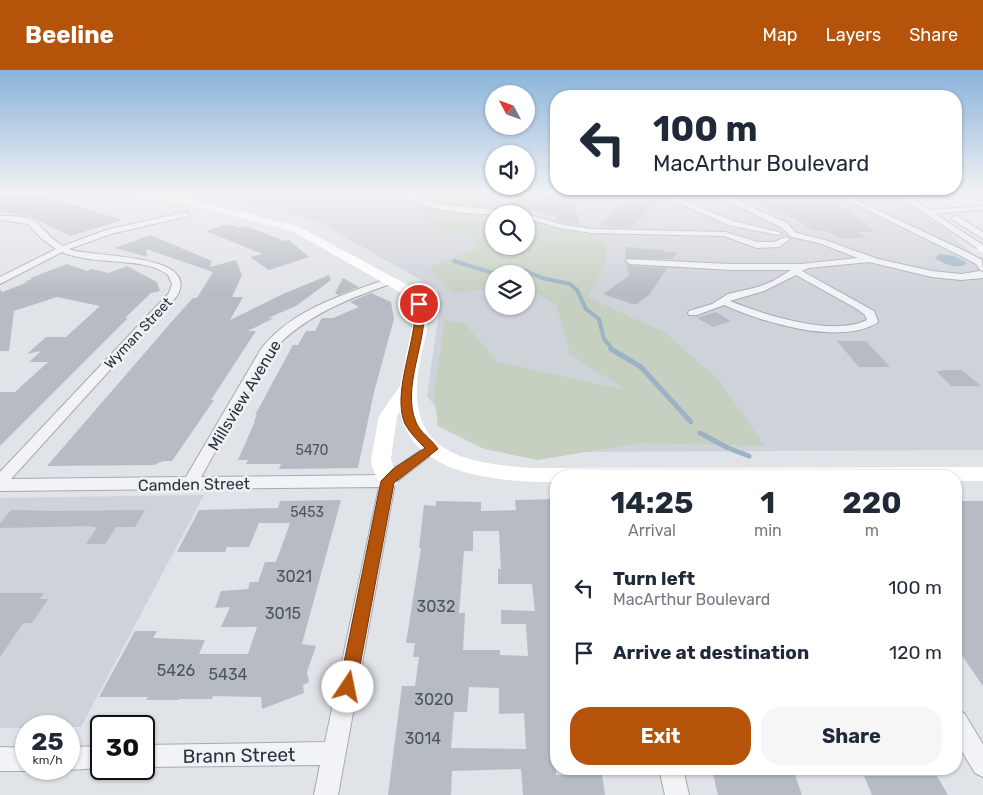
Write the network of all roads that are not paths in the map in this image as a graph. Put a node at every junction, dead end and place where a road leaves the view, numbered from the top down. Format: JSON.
{"nodes":[{"id":1,"x":36,"y":227,"type":"edge"},
{"id":2,"x":130,"y":227,"type":"edge"},
{"id":3,"x":291,"y":227,"type":"edge"},
{"id":4,"x":564,"y":227,"type":"edge"},
{"id":5,"x":744,"y":227,"type":"edge"},
{"id":6,"x":785,"y":227,"type":"edge"},
{"id":7,"x":908,"y":227,"type":"edge"},
{"id":8,"x":951,"y":227,"type":"edge"},
{"id":9,"x":969,"y":227,"type":"edge"},
{"id":10,"x":791,"y":236,"type":"junction"},
{"id":11,"x":983,"y":236,"type":"edge"},
{"id":12,"x":63,"y":248,"type":"junction"},
{"id":13,"x":983,"y":249,"type":"edge"},
{"id":14,"x":869,"y":259,"type":"junction"},
{"id":15,"x":630,"y":261,"type":"dead end"},
{"id":16,"x":798,"y":269,"type":"junction"},
{"id":17,"x":982,"y":272,"type":"edge"},
{"id":18,"x":0,"y":281,"type":"edge"},
{"id":19,"x":390,"y":281,"type":"junction"},
{"id":20,"x":761,"y":290,"type":"junction"},
{"id":21,"x":722,"y":301,"type":"junction"},
{"id":22,"x":693,"y":313,"type":"dead end"},
{"id":23,"x":759,"y":315,"type":"junction"},
{"id":24,"x":407,"y":388,"type":"junction"},
{"id":25,"x":432,"y":449,"type":"junction"},
{"id":26,"x":550,"y":474,"type":"edge"},
{"id":27,"x":962,"y":474,"type":"edge"},
{"id":28,"x":983,"y":474,"type":"edge"},
{"id":29,"x":388,"y":481,"type":"junction"},
{"id":30,"x":0,"y":484,"type":"edge"},
{"id":31,"x":190,"y":484,"type":"junction"},
{"id":32,"x":962,"y":731,"type":"edge"},
{"id":33,"x":334,"y":753,"type":"junction"},
{"id":34,"x":155,"y":756,"type":"edge"},
{"id":35,"x":15,"y":758,"type":"edge"},
{"id":36,"x":0,"y":759,"type":"edge"},
{"id":37,"x":983,"y":765,"type":"edge"},
{"id":38,"x":672,"y":775,"type":"edge"},
{"id":39,"x":326,"y":795,"type":"edge"},
{"id":40,"x":677,"y":795,"type":"edge"}],
"edges":[{"from":1,"to":12,"type":"street","name":"Wyman Street"},
{"from":2,"to":12,"type":"street"},
{"from":3,"to":19,"type":"main road"},
{"from":4,"to":10,"type":"street"},
{"from":5,"to":10,"type":"street"},
{"from":6,"to":10,"type":"street"},
{"from":7,"to":17,"type":"street"},
{"from":8,"to":13,"type":"street"},
{"from":9,"to":11,"type":"street"},
{"from":10,"to":14,"type":"street"},
{"from":12,"to":18,"type":"street"},
{"from":12,"to":30,"type":"street","name":"Wyman Street"},
{"from":14,"to":16,"type":"street"},
{"from":14,"to":17,"type":"street"},
{"from":15,"to":16,"type":"street"},
{"from":16,"to":20,"type":"street"},
{"from":16,"to":23,"type":"street"},
{"from":19,"to":24,"type":"main road"},
{"from":19,"to":31,"type":"street","name":"Millsview Avenue"},
{"from":20,"to":21,"type":"street"},
{"from":20,"to":23,"type":"street"},
{"from":21,"to":22,"type":"street"},
{"from":21,"to":23,"type":"street"},
{"from":24,"to":25,"type":"main road"},
{"from":24,"to":29,"type":"main road"},
{"from":25,"to":26,"type":"main road"},
{"from":25,"to":29,"type":"street"},
{"from":27,"to":28,"type":"main road"},
{"from":29,"to":31,"type":"street","name":"Camden Street"},
{"from":29,"to":33,"type":"street"},
{"from":30,"to":31,"type":"street","name":"Camden Street"},
{"from":32,"to":37,"type":"street"},
{"from":33,"to":34,"type":"street","name":"Brann Street"},
{"from":33,"to":39,"type":"street"},
{"from":35,"to":36,"type":"street"},
{"from":38,"to":40,"type":"street"}]}
